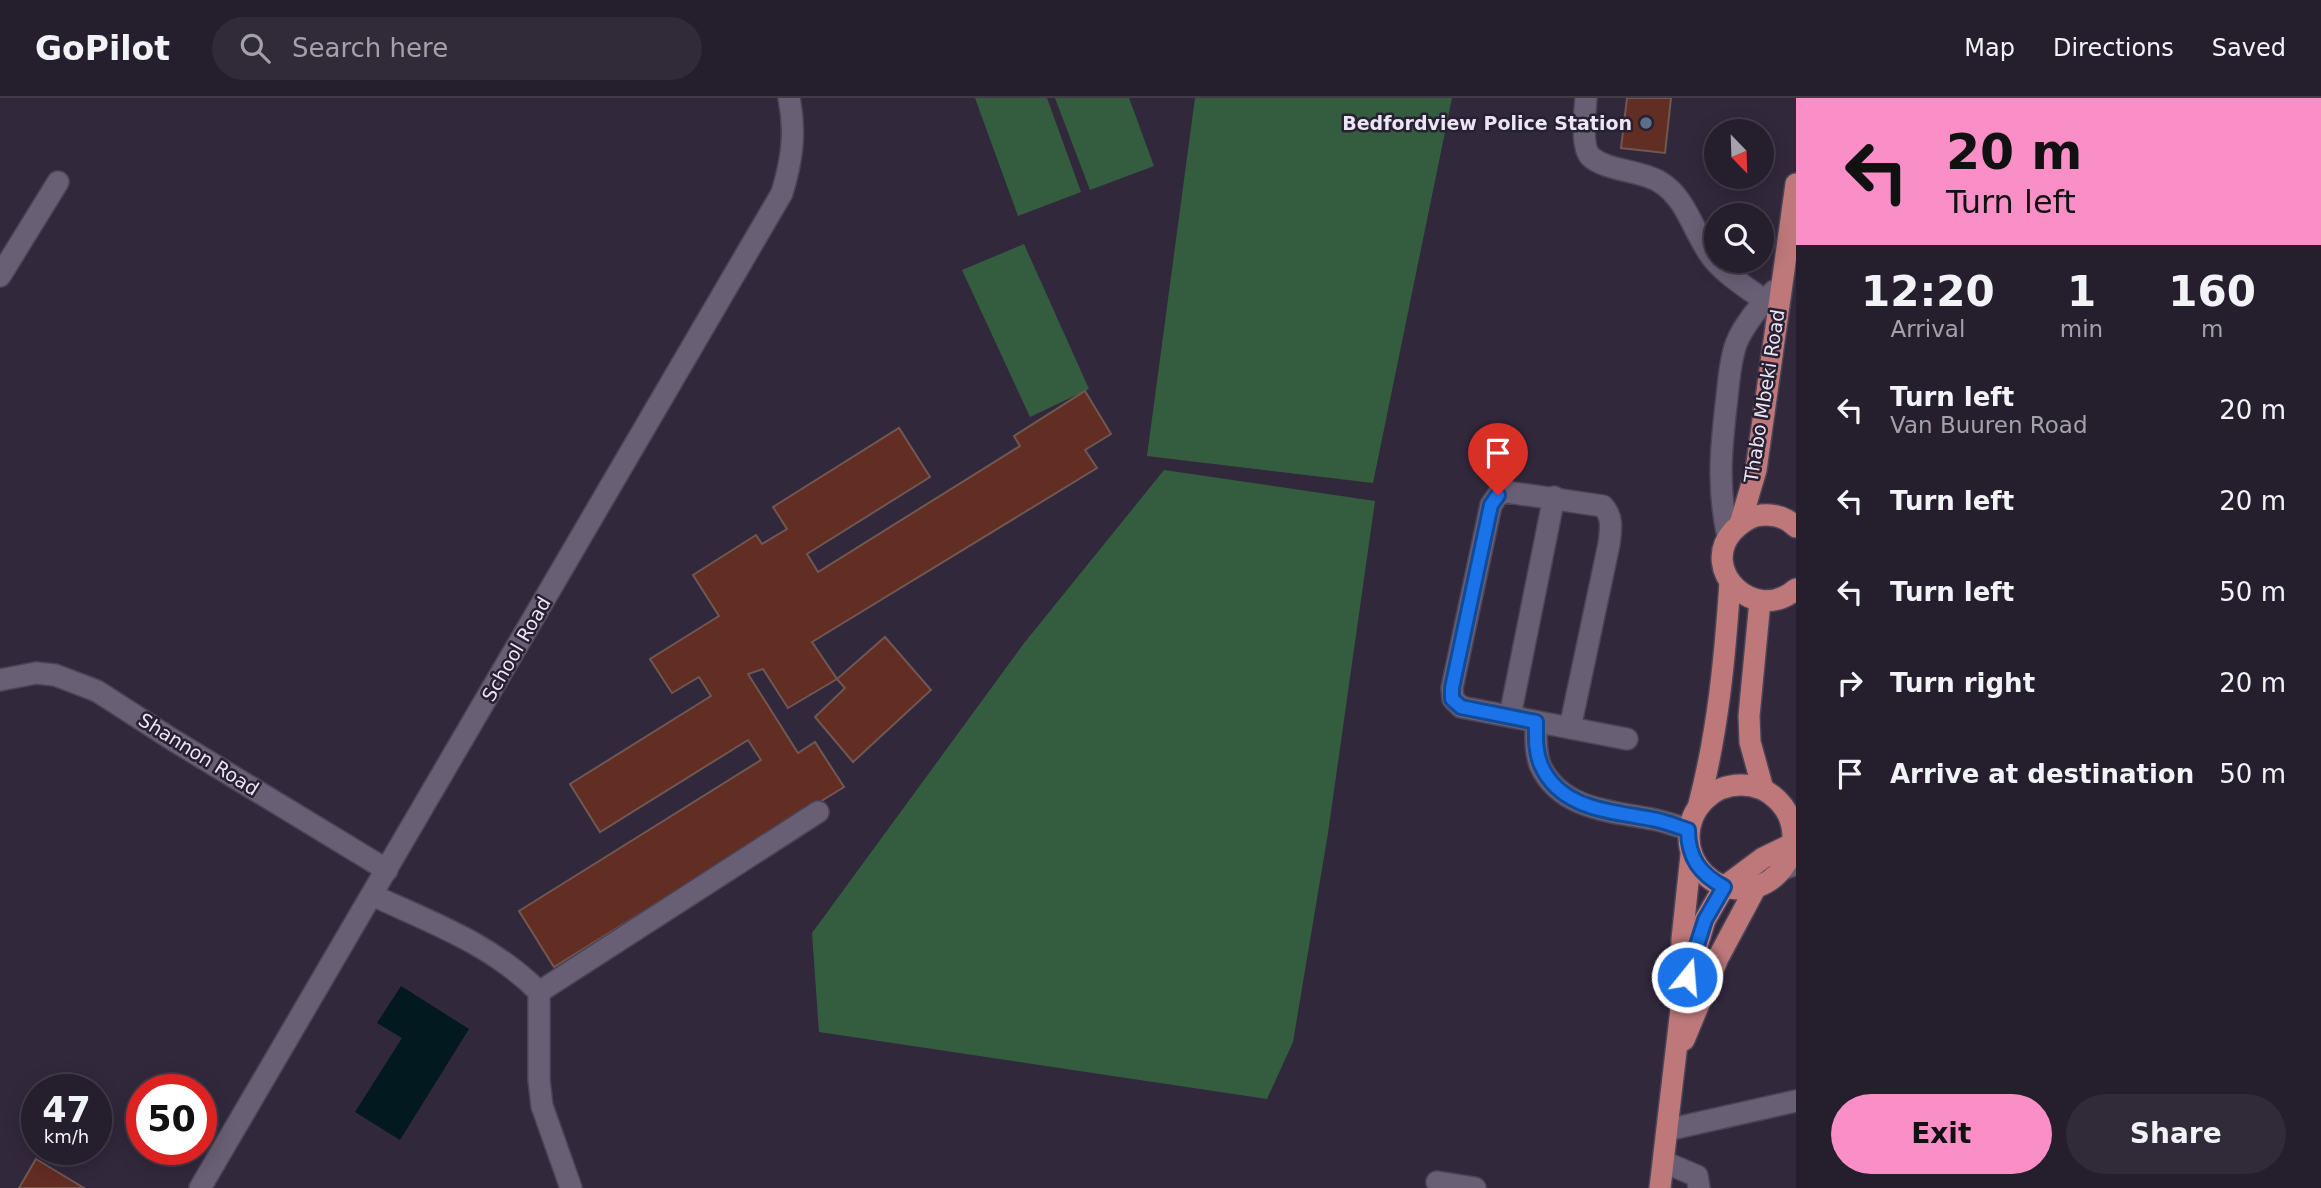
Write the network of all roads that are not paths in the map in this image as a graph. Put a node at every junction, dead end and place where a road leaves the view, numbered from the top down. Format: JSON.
{"nodes":[{"id":1,"x":789,"y":98,"type":"edge"},
{"id":2,"x":1586,"y":98,"type":"edge"},
{"id":3,"x":58,"y":182,"type":"dead end"},
{"id":4,"x":1796,"y":184,"type":"edge"},
{"id":5,"x":0,"y":276,"type":"edge"},
{"id":6,"x":1780,"y":284,"type":"junction"},
{"id":7,"x":1764,"y":300,"type":"junction"},
{"id":8,"x":1554,"y":497,"type":"junction"},
{"id":9,"x":1796,"y":527,"type":"edge"},
{"id":10,"x":1734,"y":531,"type":"junction"},
{"id":11,"x":1730,"y":582,"type":"junction"},
{"id":12,"x":1796,"y":589,"type":"edge"},
{"id":13,"x":1760,"y":601,"type":"junction"},
{"id":14,"x":0,"y":680,"type":"edge"},
{"id":15,"x":1510,"y":716,"type":"junction"},
{"id":16,"x":1536,"y":722,"type":"junction"},
{"id":17,"x":1570,"y":728,"type":"junction"},
{"id":18,"x":1627,"y":739,"type":"dead end"},
{"id":19,"x":1763,"y":789,"type":"junction"},
{"id":20,"x":1699,"y":804,"type":"junction"},
{"id":21,"x":818,"y":812,"type":"dead end"},
{"id":22,"x":1688,"y":830,"type":"junction"},
{"id":23,"x":1691,"y":855,"type":"junction"},
{"id":24,"x":1792,"y":855,"type":"edge"},
{"id":25,"x":387,"y":870,"type":"junction"},
{"id":26,"x":1724,"y":887,"type":"junction"},
{"id":27,"x":1756,"y":887,"type":"junction"},
{"id":28,"x":372,"y":895,"type":"junction"},
{"id":29,"x":539,"y":992,"type":"junction"},
{"id":30,"x":1683,"y":992,"type":"junction"},
{"id":31,"x":1676,"y":1060,"type":"junction"},
{"id":32,"x":1796,"y":1101,"type":"edge"},
{"id":33,"x":1667,"y":1130,"type":"junction"},
{"id":34,"x":1664,"y":1162,"type":"junction"},
{"id":35,"x":1437,"y":1182,"type":"dead end"},
{"id":36,"x":200,"y":1188,"type":"edge"},
{"id":37,"x":571,"y":1188,"type":"edge"},
{"id":38,"x":1475,"y":1188,"type":"edge"},
{"id":39,"x":1660,"y":1188,"type":"edge"},
{"id":40,"x":1699,"y":1188,"type":"edge"}],
"edges":[{"from":1,"to":25,"type":"street","name":"School Road"},
{"from":2,"to":7,"type":"street"},
{"from":3,"to":5,"type":"street"},
{"from":4,"to":6,"type":"main road","name":"Thabo Mbeki Road"},
{"from":6,"to":7,"type":"street"},
{"from":6,"to":10,"type":"main road","name":"Thabo Mbeki Road"},
{"from":7,"to":10,"type":"street"},
{"from":8,"to":15,"type":"street"},
{"from":8,"to":15,"type":"street"},
{"from":8,"to":17,"type":"street"},
{"from":9,"to":10,"type":"main road"},
{"from":10,"to":11,"type":"main road","name":"Thabo Mbeki Road"},
{"from":11,"to":13,"type":"main road"},
{"from":11,"to":20,"type":"main road"},
{"from":12,"to":13,"type":"main road"},
{"from":13,"to":19,"type":"main road"},
{"from":14,"to":25,"type":"street","name":"Shannon Road"},
{"from":15,"to":16,"type":"street"},
{"from":16,"to":17,"type":"street"},
{"from":16,"to":22,"type":"street"},
{"from":17,"to":18,"type":"street"},
{"from":19,"to":20,"type":"main road"},
{"from":19,"to":24,"type":"main road"},
{"from":20,"to":22,"type":"main road"},
{"from":21,"to":29,"type":"street"},
{"from":22,"to":23,"type":"main road"},
{"from":23,"to":26,"type":"main road"},
{"from":23,"to":30,"type":"main road"},
{"from":24,"to":26,"type":"main road"},
{"from":24,"to":27,"type":"main road"},
{"from":25,"to":28,"type":"street","name":"School Road"},
{"from":26,"to":27,"type":"main road"},
{"from":26,"to":30,"type":"main road"},
{"from":27,"to":31,"type":"main road"},
{"from":28,"to":29,"type":"street"},
{"from":28,"to":36,"type":"street","name":"School Road"},
{"from":29,"to":37,"type":"street"},
{"from":30,"to":31,"type":"main road"},
{"from":31,"to":33,"type":"main road"},
{"from":32,"to":33,"type":"street"},
{"from":33,"to":34,"type":"main road"},
{"from":34,"to":39,"type":"main road"},
{"from":34,"to":40,"type":"street"},
{"from":35,"to":38,"type":"street"}]}
